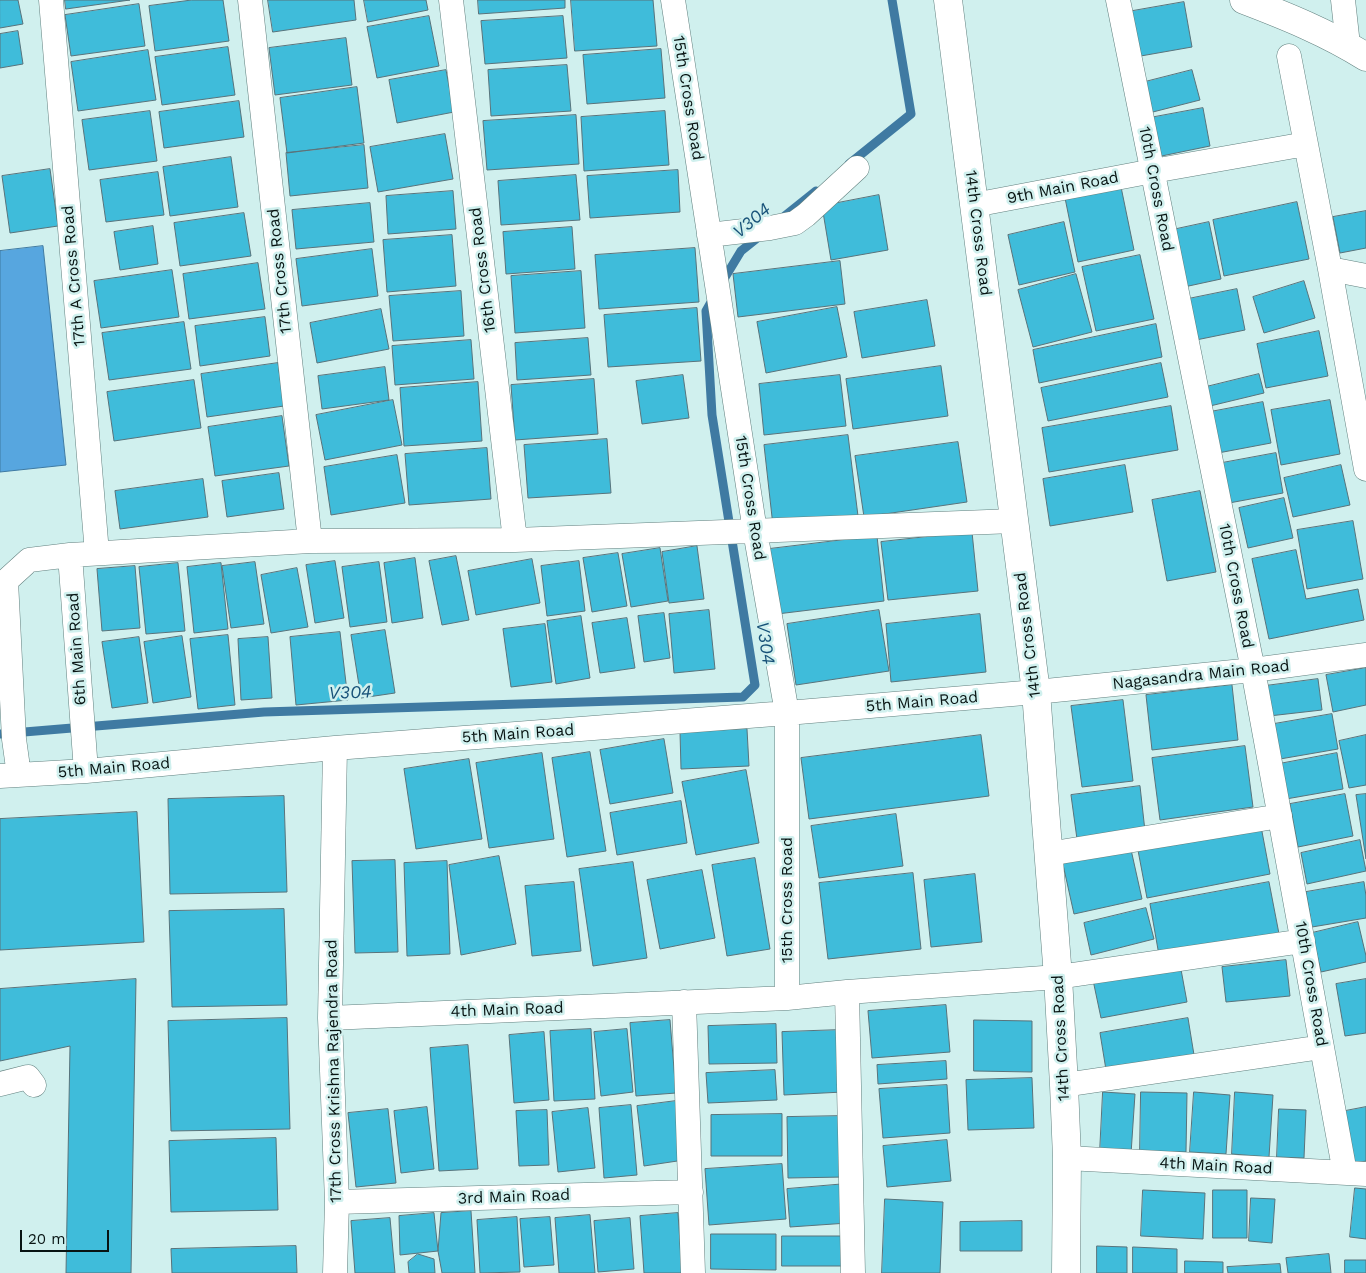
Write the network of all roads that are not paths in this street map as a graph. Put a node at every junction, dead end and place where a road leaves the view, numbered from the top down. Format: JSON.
{"nodes":[{"id":1,"x":51,"y":0,"type":"edge"},
{"id":2,"x":250,"y":0,"type":"edge"},
{"id":3,"x":451,"y":0,"type":"edge"},
{"id":4,"x":672,"y":0,"type":"edge"},
{"id":5,"x":948,"y":0,"type":"edge"},
{"id":6,"x":1118,"y":0,"type":"edge"},
{"id":7,"x":1244,"y":0,"type":"edge"},
{"id":8,"x":1343,"y":0,"type":"edge"},
{"id":9,"x":1357,"y":51,"type":"edge"},
{"id":10,"x":1289,"y":56,"type":"dead end"},
{"id":11,"x":1306,"y":144,"type":"junction"},
{"id":12,"x":856,"y":168,"type":"dead end"},
{"id":13,"x":1153,"y":171,"type":"junction"},
{"id":14,"x":974,"y":205,"type":"junction"},
{"id":15,"x":709,"y":235,"type":"junction"},
{"id":16,"x":1330,"y":269,"type":"junction"},
{"id":17,"x":1366,"y":276,"type":"edge"},
{"id":18,"x":1366,"y":469,"type":"edge"},
{"id":19,"x":1014,"y":521,"type":"junction"},
{"id":20,"x":755,"y":531,"type":"junction"},
{"id":21,"x":515,"y":540,"type":"junction"},
{"id":22,"x":310,"y":541,"type":"junction"},
{"id":23,"x":96,"y":552,"type":"junction"},
{"id":24,"x":70,"y":555,"type":"junction"},
{"id":25,"x":1366,"y":655,"type":"edge"},
{"id":26,"x":1253,"y":670,"type":"junction"},
{"id":27,"x":1036,"y":692,"type":"junction"},
{"id":28,"x":787,"y":714,"type":"junction"},
{"id":29,"x":335,"y":748,"type":"junction"},
{"id":30,"x":86,"y":771,"type":"junction"},
{"id":31,"x":9,"y":775,"type":"edge"},
{"id":32,"x":1280,"y":816,"type":"junction"},
{"id":33,"x":1048,"y":854,"type":"junction"},
{"id":34,"x":1303,"y":941,"type":"junction"},
{"id":35,"x":1058,"y":976,"type":"junction"},
{"id":36,"x":848,"y":992,"type":"junction"},
{"id":37,"x":787,"y":998,"type":"junction"},
{"id":38,"x":684,"y":1002,"type":"junction"},
{"id":39,"x":330,"y":1018,"type":"junction"},
{"id":40,"x":1322,"y":1047,"type":"junction"},
{"id":41,"x":0,"y":1084,"type":"edge"},
{"id":42,"x":34,"y":1085,"type":"dead end"},
{"id":43,"x":1064,"y":1085,"type":"junction"},
{"id":44,"x":1067,"y":1158,"type":"junction"},
{"id":45,"x":1356,"y":1173,"type":"edge"},
{"id":46,"x":691,"y":1192,"type":"junction"},
{"id":47,"x":338,"y":1202,"type":"junction"},
{"id":48,"x":335,"y":1273,"type":"edge"},
{"id":49,"x":693,"y":1273,"type":"edge"},
{"id":50,"x":854,"y":1273,"type":"edge"},
{"id":51,"x":1066,"y":1273,"type":"edge"}],
"edges":[{"from":1,"to":23,"type":"street","name":"17th A Cross Road"},
{"from":2,"to":22,"type":"street","name":"17th Cross Road"},
{"from":3,"to":21,"type":"street","name":"16th Cross Road"},
{"from":4,"to":15,"type":"street","name":"15th Cross Road"},
{"from":5,"to":14,"type":"main road","name":"14th Cross Road"},
{"from":6,"to":13,"type":"street","name":"10th Cross Road"},
{"from":7,"to":9,"type":"main road"},
{"from":8,"to":9,"type":"street"},
{"from":10,"to":11,"type":"street"},
{"from":11,"to":13,"type":"street","name":"9th Main Road"},
{"from":11,"to":16,"type":"street"},
{"from":12,"to":15,"type":"street"},
{"from":13,"to":14,"type":"street","name":"9th Main Road"},
{"from":13,"to":26,"type":"street","name":"10th Cross Road"},
{"from":14,"to":19,"type":"main road","name":"14th Cross Road"},
{"from":15,"to":20,"type":"street","name":"15th Cross Road"},
{"from":16,"to":17,"type":"street"},
{"from":16,"to":18,"type":"street"},
{"from":19,"to":20,"type":"street"},
{"from":19,"to":27,"type":"main road","name":"14th Cross Road"},
{"from":20,"to":21,"type":"street"},
{"from":20,"to":28,"type":"street","name":"15th Cross Road"},
{"from":21,"to":22,"type":"street"},
{"from":22,"to":23,"type":"street"},
{"from":23,"to":24,"type":"street"},
{"from":24,"to":30,"type":"street","name":"6th Main Road"},
{"from":24,"to":31,"type":"street"},
{"from":25,"to":26,"type":"street","name":"Nagasandra Main Road"},
{"from":26,"to":27,"type":"street","name":"Nagasandra Main Road"},
{"from":26,"to":32,"type":"street","name":"10th Cross Road"},
{"from":27,"to":28,"type":"street","name":"5th Main Road"},
{"from":27,"to":33,"type":"main road","name":"14th Cross Road"},
{"from":28,"to":29,"type":"street","name":"5th Main Road"},
{"from":28,"to":37,"type":"street","name":"15th Cross Road"},
{"from":29,"to":30,"type":"street","name":"5th Main Road"},
{"from":29,"to":39,"type":"street","name":"17th Cross Krishna Rajendra Road"},
{"from":30,"to":31,"type":"street","name":"5th Main Road"},
{"from":32,"to":33,"type":"street"},
{"from":32,"to":34,"type":"street","name":"10th Cross Road"},
{"from":33,"to":35,"type":"main road","name":"14th Cross Road"},
{"from":34,"to":35,"type":"street","name":"4th Main Road"},
{"from":34,"to":40,"type":"street","name":"10th Cross Road"},
{"from":35,"to":36,"type":"street","name":"4th Main Road"},
{"from":35,"to":43,"type":"main road","name":"14th Cross Road"},
{"from":36,"to":37,"type":"street","name":"4th Main Road"},
{"from":36,"to":50,"type":"street"},
{"from":37,"to":38,"type":"street","name":"4th Main Road"},
{"from":38,"to":39,"type":"street","name":"4th Main Road"},
{"from":38,"to":46,"type":"street"},
{"from":39,"to":47,"type":"street","name":"17th Cross Krishna Rajendra Road"},
{"from":40,"to":43,"type":"street"},
{"from":40,"to":45,"type":"street","name":"10th Cross Road"},
{"from":41,"to":42,"type":"street"},
{"from":43,"to":44,"type":"main road","name":"14th Cross Road"},
{"from":44,"to":45,"type":"street","name":"4th Main Road"},
{"from":44,"to":51,"type":"main road","name":"14th Cross Road"},
{"from":46,"to":47,"type":"street","name":"3rd Main Road"},
{"from":46,"to":49,"type":"street"},
{"from":47,"to":48,"type":"street","name":"17th Cross Krishna Rajendra Road"}]}
